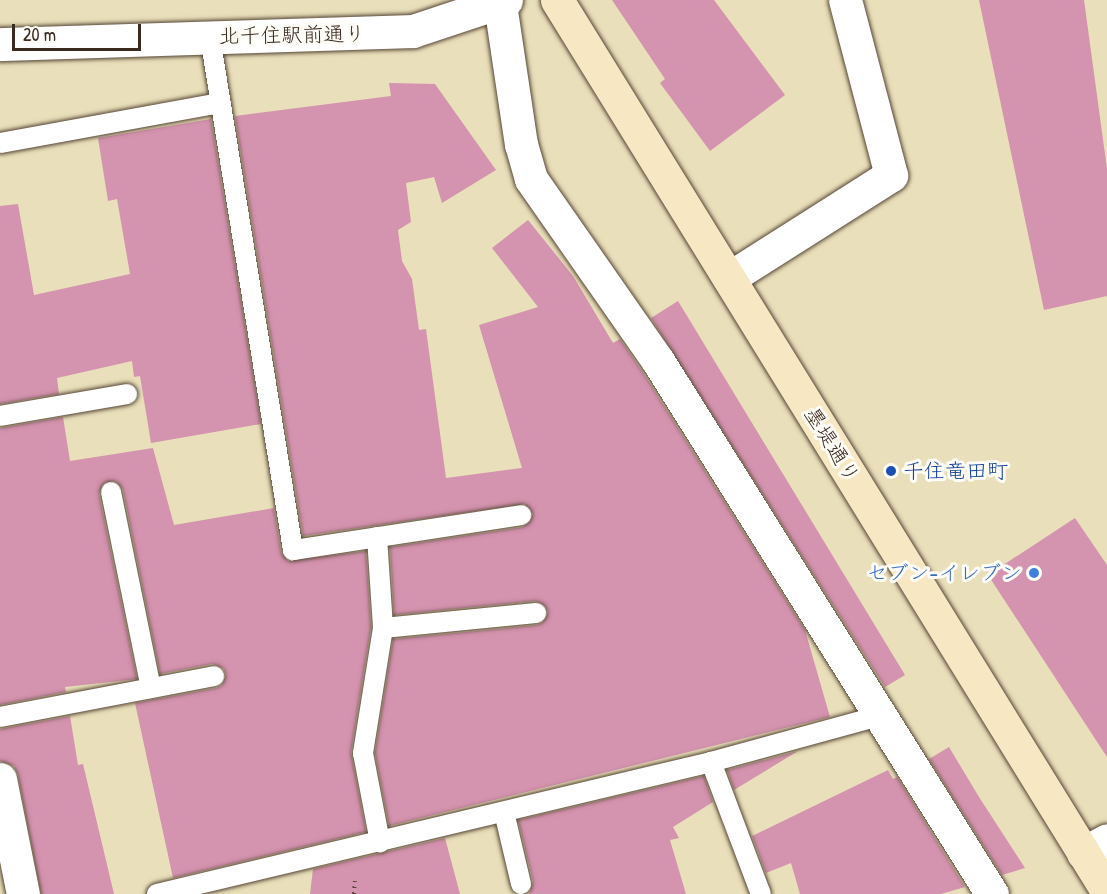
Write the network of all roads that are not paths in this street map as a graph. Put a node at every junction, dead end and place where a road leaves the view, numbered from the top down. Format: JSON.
{"nodes":[{"id":1,"x":557,"y":0,"type":"edge"},
{"id":2,"x":845,"y":0,"type":"edge"},
{"id":3,"x":503,"y":2,"type":"edge"},
{"id":4,"x":210,"y":37,"type":"junction"},
{"id":5,"x":0,"y":44,"type":"edge"},
{"id":6,"x":220,"y":102,"type":"junction"},
{"id":7,"x":0,"y":143,"type":"edge"},
{"id":8,"x":729,"y":278,"type":"junction"},
{"id":9,"x":127,"y":394,"type":"dead end"},
{"id":10,"x":0,"y":416,"type":"edge"},
{"id":11,"x":111,"y":492,"type":"dead end"},
{"id":12,"x":521,"y":515,"type":"dead end"},
{"id":13,"x":377,"y":537,"type":"junction"},
{"id":14,"x":536,"y":612,"type":"dead end"},
{"id":15,"x":383,"y":628,"type":"junction"},
{"id":16,"x":214,"y":676,"type":"dead end"},
{"id":17,"x":151,"y":688,"type":"junction"},
{"id":18,"x":883,"y":715,"type":"junction"},
{"id":19,"x":0,"y":717,"type":"edge"},
{"id":20,"x":711,"y":762,"type":"junction"},
{"id":21,"x":0,"y":779,"type":"edge"},
{"id":22,"x":504,"y":812,"type":"junction"},
{"id":23,"x":380,"y":842,"type":"junction"},
{"id":24,"x":1095,"y":847,"type":"edge"},
{"id":25,"x":521,"y":884,"type":"dead end"},
{"id":26,"x":1107,"y":891,"type":"edge"},
{"id":27,"x":23,"y":894,"type":"edge"},
{"id":28,"x":157,"y":894,"type":"edge"},
{"id":29,"x":761,"y":894,"type":"edge"},
{"id":30,"x":992,"y":894,"type":"edge"}],
"edges":[{"from":1,"to":8,"type":"main road","name":"墨堤通り"},
{"from":2,"to":8,"type":"street"},
{"from":3,"to":4,"type":"street","name":"北千住駅前通り"},
{"from":3,"to":18,"type":"street"},
{"from":4,"to":5,"type":"street","name":"北千住駅前通り"},
{"from":4,"to":6,"type":"lane"},
{"from":6,"to":7,"type":"lane"},
{"from":6,"to":13,"type":"lane"},
{"from":8,"to":24,"type":"main road","name":"墨堤通り"},
{"from":9,"to":10,"type":"lane"},
{"from":11,"to":17,"type":"lane"},
{"from":12,"to":13,"type":"lane"},
{"from":13,"to":15,"type":"lane"},
{"from":14,"to":15,"type":"lane"},
{"from":15,"to":23,"type":"lane"},
{"from":16,"to":17,"type":"lane"},
{"from":17,"to":19,"type":"lane"},
{"from":18,"to":20,"type":"lane"},
{"from":18,"to":30,"type":"street"},
{"from":20,"to":22,"type":"lane"},
{"from":20,"to":29,"type":"lane"},
{"from":21,"to":27,"type":"street"},
{"from":22,"to":23,"type":"lane"},
{"from":22,"to":25,"type":"lane"},
{"from":23,"to":28,"type":"lane"},
{"from":24,"to":26,"type":"main road","name":"墨堤通り"}]}
